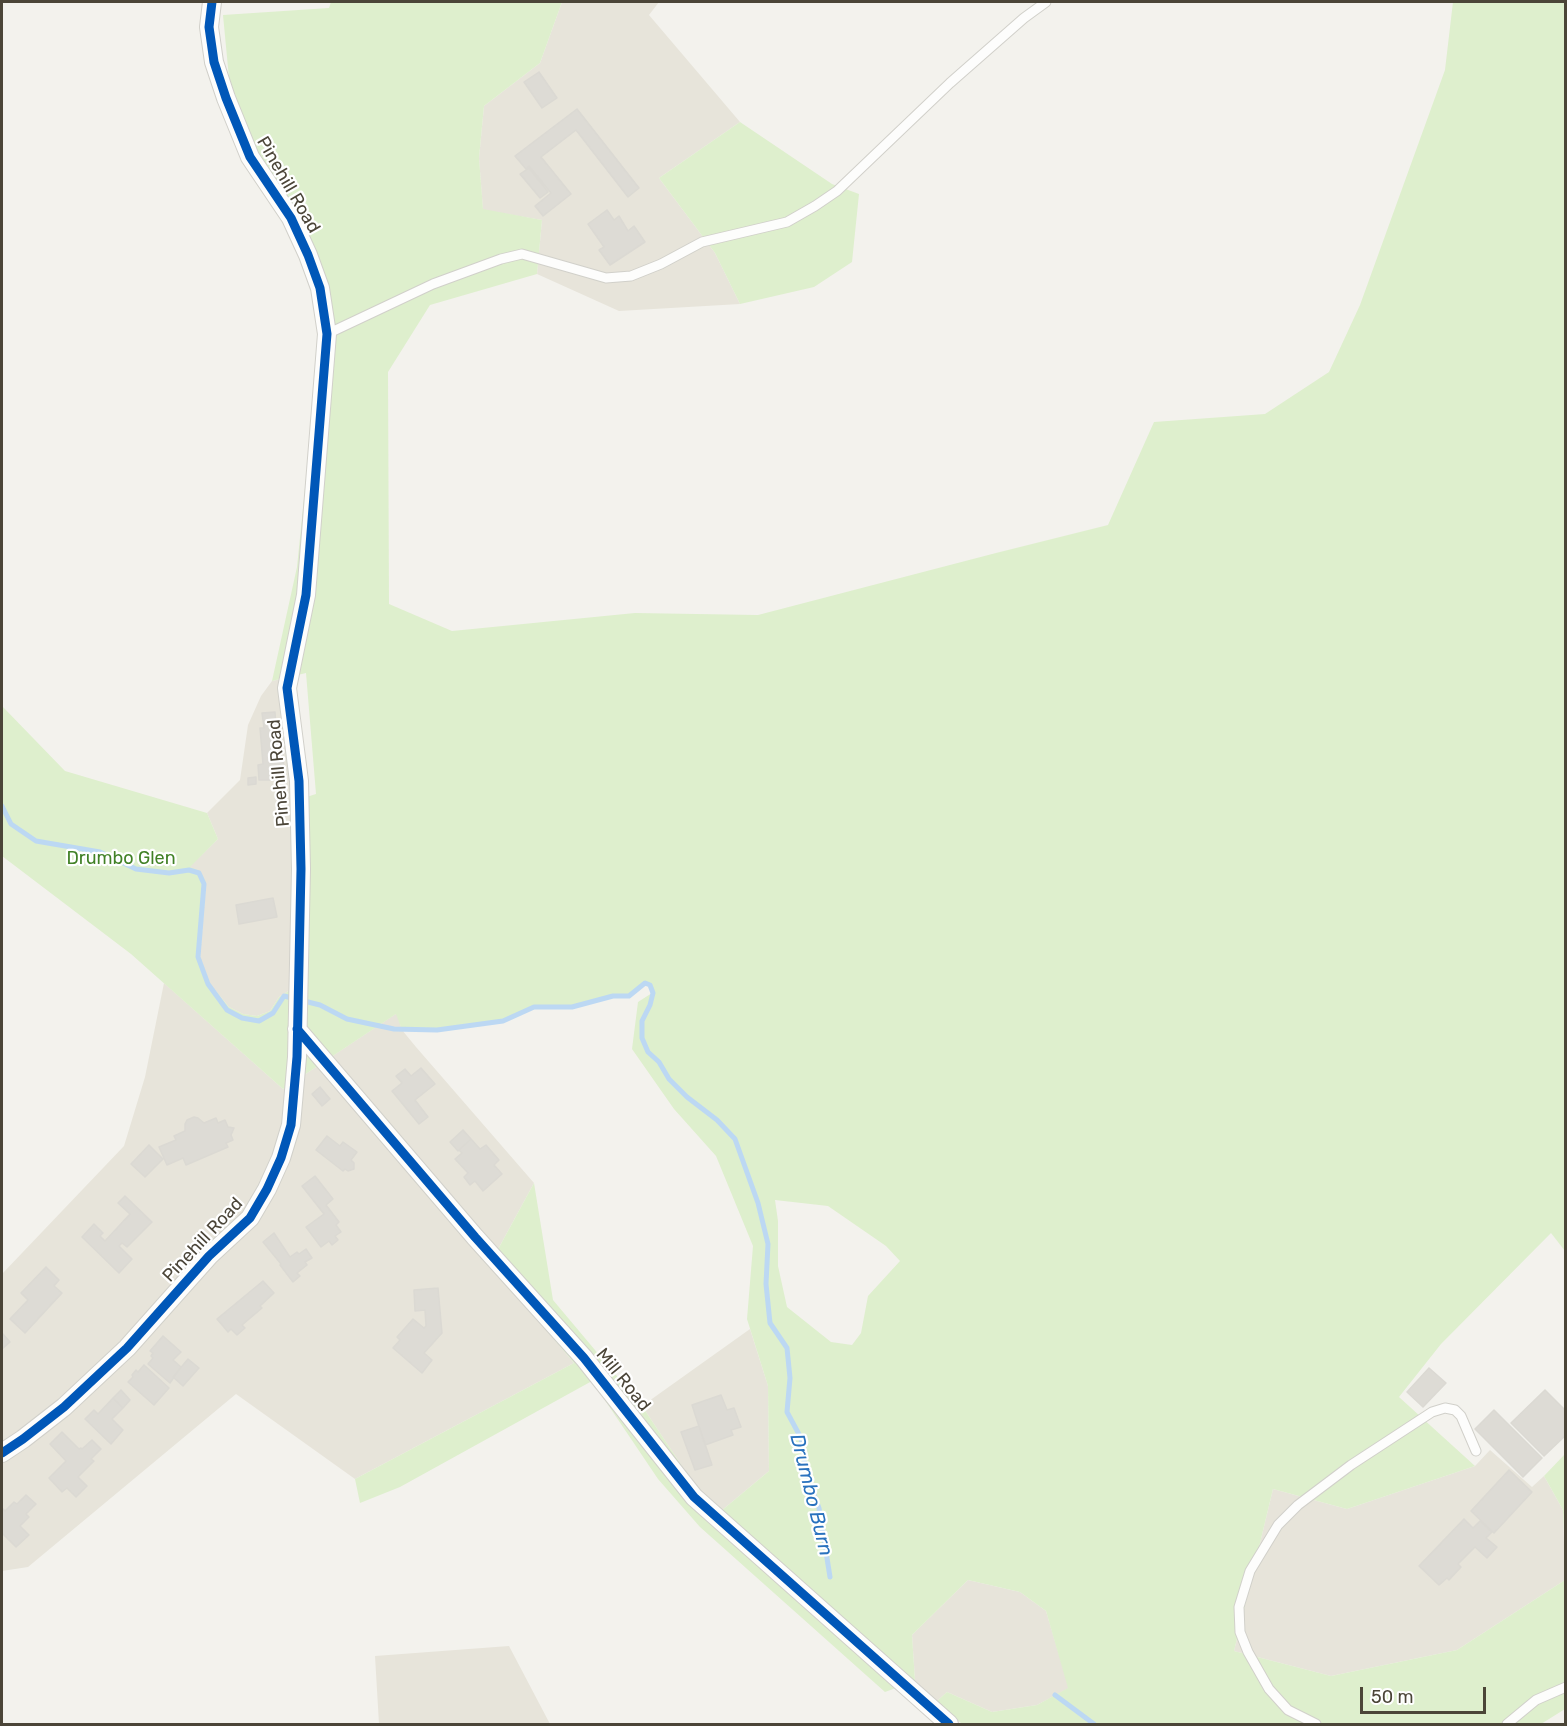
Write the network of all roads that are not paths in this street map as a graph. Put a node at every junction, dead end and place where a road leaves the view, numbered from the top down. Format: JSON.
{"nodes":[{"id":1,"x":212,"y":2,"type":"edge"},
{"id":2,"x":1046,"y":2,"type":"edge"},
{"id":3,"x":327,"y":334,"type":"junction"},
{"id":4,"x":298,"y":1020,"type":"junction"},
{"id":5,"x":1476,"y":1451,"type":"dead end"},
{"id":6,"x":2,"y":1453,"type":"edge"},
{"id":7,"x":1566,"y":1688,"type":"edge"},
{"id":8,"x":949,"y":1725,"type":"edge"},
{"id":9,"x":1316,"y":1725,"type":"edge"},
{"id":10,"x":1507,"y":1725,"type":"edge"}],
"edges":[{"from":1,"to":3,"type":"street","name":"Pinehill Road"},
{"from":2,"to":3,"type":"lane"},
{"from":3,"to":4,"type":"street","name":"Pinehill Road"},
{"from":4,"to":6,"type":"street","name":"Pinehill Road"},
{"from":4,"to":8,"type":"street","name":"Mill Road"},
{"from":5,"to":9,"type":"lane"},
{"from":7,"to":10,"type":"lane"}]}
